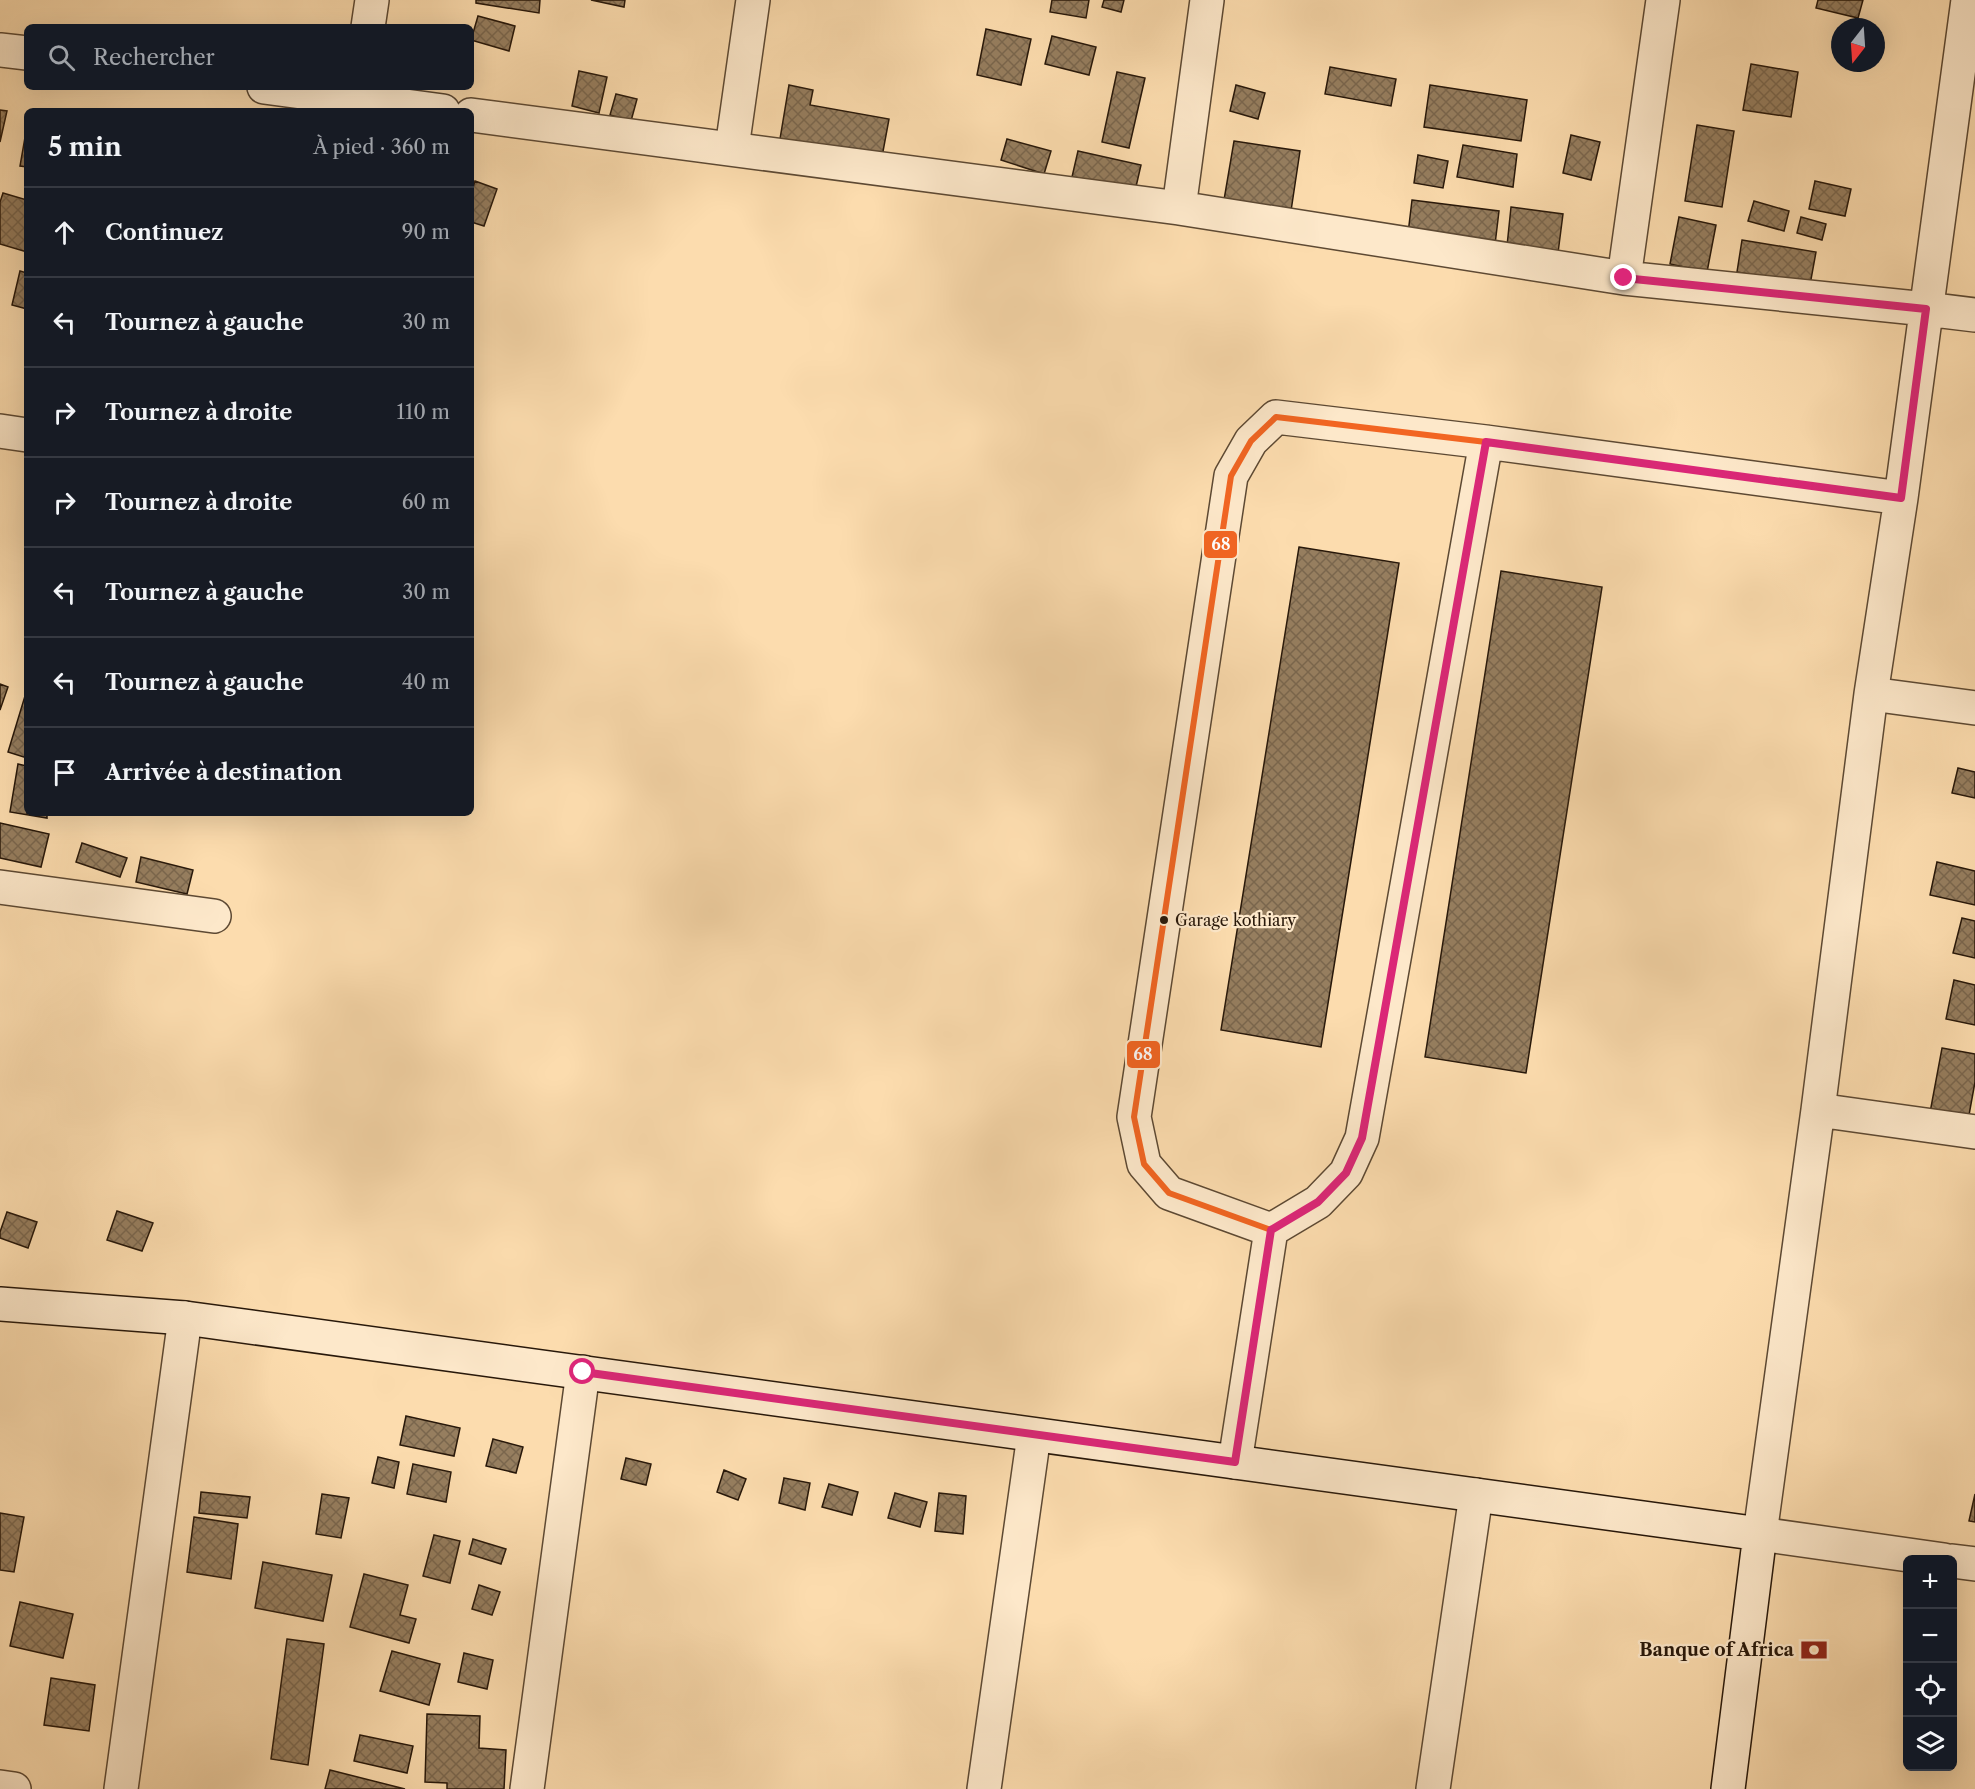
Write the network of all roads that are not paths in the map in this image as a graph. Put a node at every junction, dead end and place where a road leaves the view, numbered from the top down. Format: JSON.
{"nodes":[{"id":1,"x":372,"y":0,"type":"edge"},
{"id":2,"x":753,"y":0,"type":"edge"},
{"id":3,"x":1207,"y":0,"type":"edge"},
{"id":4,"x":1663,"y":0,"type":"edge"},
{"id":5,"x":1968,"y":0,"type":"edge"},
{"id":6,"x":368,"y":24,"type":"edge"},
{"id":7,"x":0,"y":50,"type":"edge"},
{"id":8,"x":24,"y":53,"type":"edge"},
{"id":9,"x":287,"y":90,"type":"edge"},
{"id":10,"x":355,"y":99,"type":"edge"},
{"id":11,"x":420,"y":108,"type":"edge"},
{"id":12,"x":474,"y":115,"type":"edge"},
{"id":13,"x":732,"y":148,"type":"junction"},
{"id":14,"x":1179,"y":208,"type":"junction"},
{"id":15,"x":1624,"y":278,"type":"junction"},
{"id":16,"x":1926,"y":309,"type":"junction"},
{"id":17,"x":1975,"y":315,"type":"edge"},
{"id":18,"x":0,"y":431,"type":"edge"},
{"id":19,"x":24,"y":435,"type":"edge"},
{"id":20,"x":1486,"y":442,"type":"junction"},
{"id":21,"x":1901,"y":498,"type":"junction"},
{"id":22,"x":1871,"y":694,"type":"junction"},
{"id":23,"x":1975,"y":708,"type":"edge"},
{"id":24,"x":0,"y":886,"type":"edge"},
{"id":25,"x":213,"y":916,"type":"dead end"},
{"id":26,"x":1818,"y":1110,"type":"junction"},
{"id":27,"x":1975,"y":1132,"type":"edge"},
{"id":28,"x":1271,"y":1230,"type":"junction"},
{"id":29,"x":0,"y":1304,"type":"edge"},
{"id":30,"x":185,"y":1318,"type":"junction"},
{"id":31,"x":583,"y":1372,"type":"junction"},
{"id":32,"x":1034,"y":1435,"type":"junction"},
{"id":33,"x":1235,"y":1462,"type":"junction"},
{"id":34,"x":1476,"y":1495,"type":"junction"},
{"id":35,"x":1760,"y":1534,"type":"junction"},
{"id":36,"x":1909,"y":1555,"type":"edge"},
{"id":37,"x":1957,"y":1562,"type":"edge"},
{"id":38,"x":1975,"y":1564,"type":"edge"},
{"id":39,"x":0,"y":1787,"type":"edge"},
{"id":40,"x":14,"y":1789,"type":"edge"},
{"id":41,"x":121,"y":1789,"type":"edge"},
{"id":42,"x":527,"y":1789,"type":"edge"},
{"id":43,"x":984,"y":1789,"type":"edge"},
{"id":44,"x":1433,"y":1789,"type":"edge"},
{"id":45,"x":1728,"y":1789,"type":"edge"}],
"edges":[{"from":1,"to":6,"type":"street"},
{"from":2,"to":13,"type":"street"},
{"from":3,"to":14,"type":"street"},
{"from":4,"to":15,"type":"street"},
{"from":5,"to":16,"type":"street"},
{"from":7,"to":8,"type":"street"},
{"from":9,"to":10,"type":"street"},
{"from":10,"to":11,"type":"street"},
{"from":12,"to":13,"type":"street"},
{"from":13,"to":14,"type":"street"},
{"from":14,"to":15,"type":"street"},
{"from":15,"to":16,"type":"street"},
{"from":16,"to":17,"type":"street"},
{"from":16,"to":21,"type":"street"},
{"from":18,"to":19,"type":"street"},
{"from":20,"to":21,"type":"street"},
{"from":20,"to":28,"type":"street"},
{"from":20,"to":28,"type":"street"},
{"from":21,"to":22,"type":"street"},
{"from":22,"to":23,"type":"street"},
{"from":22,"to":26,"type":"street"},
{"from":24,"to":25,"type":"street"},
{"from":26,"to":27,"type":"street"},
{"from":26,"to":35,"type":"street"},
{"from":28,"to":33,"type":"street"},
{"from":29,"to":30,"type":"street"},
{"from":30,"to":31,"type":"street"},
{"from":30,"to":41,"type":"street"},
{"from":31,"to":32,"type":"street"},
{"from":31,"to":42,"type":"street"},
{"from":32,"to":33,"type":"street"},
{"from":32,"to":43,"type":"street"},
{"from":33,"to":34,"type":"street"},
{"from":34,"to":35,"type":"street"},
{"from":34,"to":44,"type":"street"},
{"from":35,"to":36,"type":"street"},
{"from":35,"to":45,"type":"street"},
{"from":37,"to":38,"type":"street"},
{"from":39,"to":40,"type":"street"}]}
